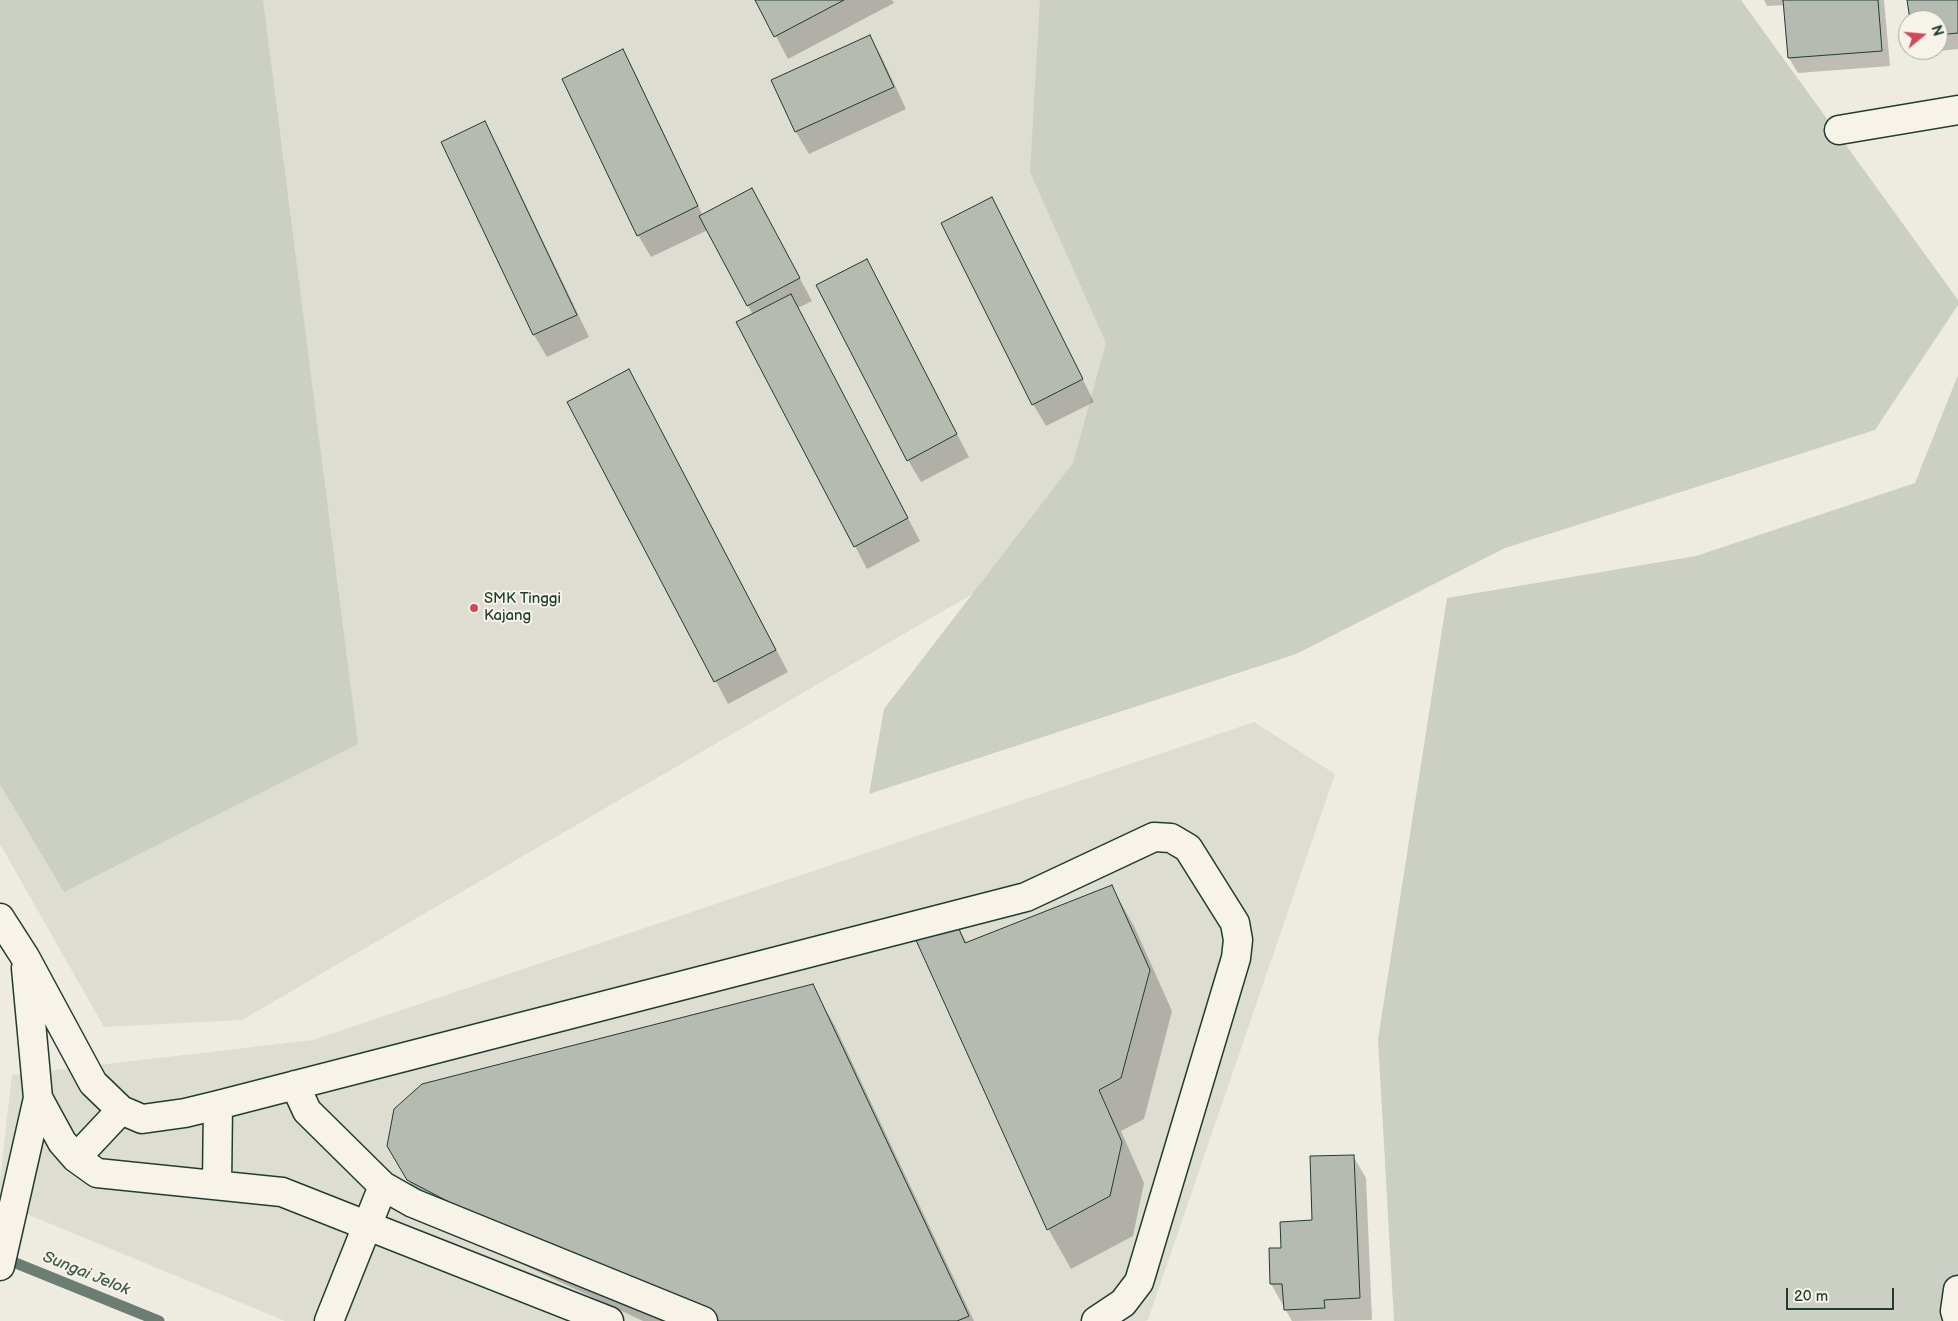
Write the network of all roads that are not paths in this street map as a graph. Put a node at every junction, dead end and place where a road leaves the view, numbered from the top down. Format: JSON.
{"nodes":[{"id":1,"x":1958,"y":110,"type":"edge"},
{"id":2,"x":1840,"y":130,"type":"dead end"},
{"id":3,"x":0,"y":918,"type":"edge"},
{"id":4,"x":25,"y":957,"type":"junction"},
{"id":5,"x":295,"y":1086,"type":"junction"},
{"id":6,"x":38,"y":1098,"type":"junction"},
{"id":7,"x":218,"y":1105,"type":"junction"},
{"id":8,"x":121,"y":1110,"type":"junction"},
{"id":9,"x":76,"y":1158,"type":"junction"},
{"id":10,"x":217,"y":1185,"type":"junction"},
{"id":11,"x":383,"y":1186,"type":"junction"},
{"id":12,"x":367,"y":1225,"type":"junction"},
{"id":13,"x":0,"y":1266,"type":"edge"},
{"id":14,"x":1958,"y":1290,"type":"edge"},
{"id":15,"x":329,"y":1321,"type":"edge"},
{"id":16,"x":609,"y":1321,"type":"edge"},
{"id":17,"x":703,"y":1321,"type":"edge"},
{"id":18,"x":1096,"y":1321,"type":"edge"},
{"id":19,"x":1958,"y":1321,"type":"edge"}],
"edges":[{"from":1,"to":2,"type":"street"},
{"from":3,"to":4,"type":"street"},
{"from":4,"to":6,"type":"street"},
{"from":4,"to":8,"type":"street"},
{"from":5,"to":7,"type":"street"},
{"from":5,"to":11,"type":"street"},
{"from":5,"to":18,"type":"street"},
{"from":6,"to":9,"type":"street"},
{"from":6,"to":13,"type":"street"},
{"from":7,"to":8,"type":"street"},
{"from":7,"to":10,"type":"street"},
{"from":8,"to":9,"type":"street"},
{"from":9,"to":10,"type":"street"},
{"from":10,"to":12,"type":"street"},
{"from":11,"to":12,"type":"street"},
{"from":11,"to":17,"type":"street"},
{"from":12,"to":15,"type":"street"},
{"from":12,"to":16,"type":"street"},
{"from":14,"to":19,"type":"street"}]}
